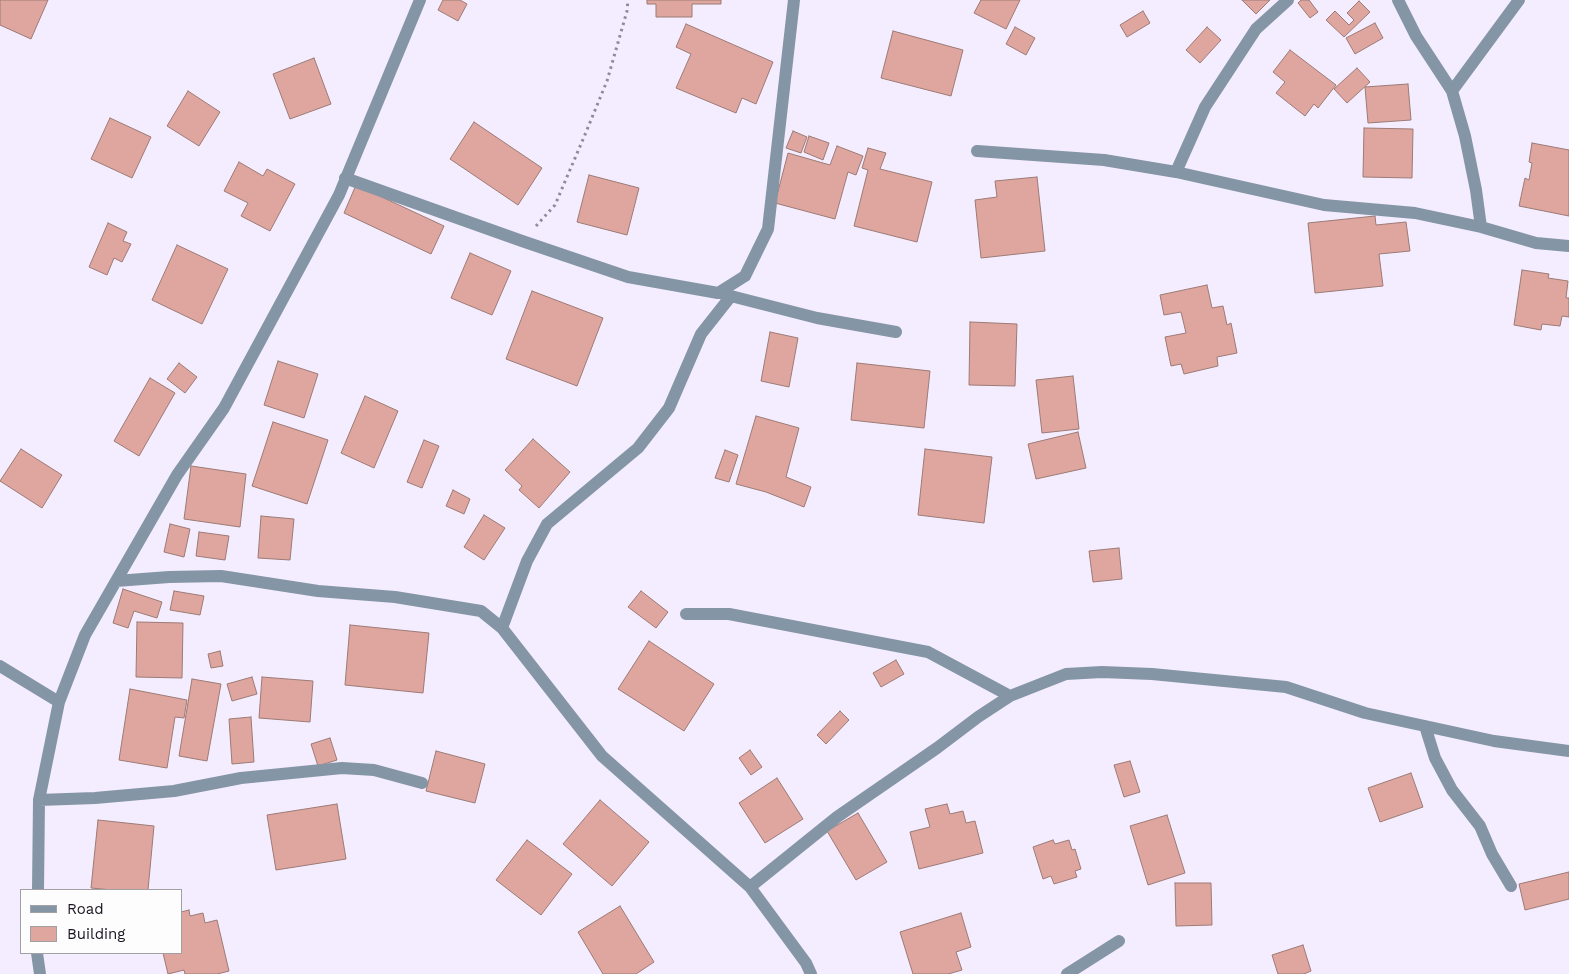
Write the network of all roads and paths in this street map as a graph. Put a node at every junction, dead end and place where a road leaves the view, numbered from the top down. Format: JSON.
{"nodes":[{"id":1,"x":420,"y":0,"type":"edge"},
{"id":2,"x":628,"y":0,"type":"edge"},
{"id":3,"x":794,"y":0,"type":"edge"},
{"id":4,"x":1288,"y":0,"type":"edge"},
{"id":5,"x":1398,"y":0,"type":"edge"},
{"id":6,"x":1519,"y":0,"type":"edge"},
{"id":7,"x":1452,"y":91,"type":"junction"},
{"id":8,"x":977,"y":151,"type":"dead end"},
{"id":9,"x":1176,"y":172,"type":"junction"},
{"id":10,"x":345,"y":178,"type":"junction"},
{"id":11,"x":1481,"y":227,"type":"junction"},
{"id":12,"x":522,"y":241,"type":"junction"},
{"id":13,"x":1569,"y":246,"type":"edge"},
{"id":14,"x":718,"y":293,"type":"junction"},
{"id":15,"x":731,"y":296,"type":"junction"},
{"id":16,"x":896,"y":332,"type":"dead end"},
{"id":17,"x":116,"y":582,"type":"junction"},
{"id":18,"x":686,"y":614,"type":"dead end"},
{"id":19,"x":502,"y":628,"type":"junction"},
{"id":20,"x":0,"y":666,"type":"edge"},
{"id":21,"x":1010,"y":696,"type":"junction"},
{"id":22,"x":60,"y":702,"type":"junction"},
{"id":23,"x":1425,"y":726,"type":"junction"},
{"id":24,"x":1569,"y":751,"type":"edge"},
{"id":25,"x":422,"y":783,"type":"dead end"},
{"id":26,"x":39,"y":800,"type":"junction"},
{"id":27,"x":1512,"y":886,"type":"dead end"},
{"id":28,"x":750,"y":887,"type":"junction"},
{"id":29,"x":38,"y":889,"type":"edge"},
{"id":30,"x":1119,"y":941,"type":"dead end"},
{"id":31,"x":37,"y":954,"type":"edge"},
{"id":32,"x":40,"y":974,"type":"edge"},
{"id":33,"x":811,"y":974,"type":"edge"},
{"id":34,"x":1067,"y":974,"type":"edge"}],
"edges":[{"from":1,"to":10,"type":"street"},
{"from":2,"to":12,"type":"path"},
{"from":3,"to":14,"type":"street"},
{"from":4,"to":9,"type":"street"},
{"from":5,"to":7,"type":"street"},
{"from":6,"to":7,"type":"street"},
{"from":7,"to":11,"type":"street"},
{"from":8,"to":9,"type":"street"},
{"from":9,"to":11,"type":"street"},
{"from":10,"to":12,"type":"street"},
{"from":10,"to":17,"type":"street"},
{"from":11,"to":13,"type":"street"},
{"from":12,"to":14,"type":"street"},
{"from":14,"to":15,"type":"street"},
{"from":15,"to":16,"type":"street"},
{"from":15,"to":19,"type":"street"},
{"from":17,"to":19,"type":"street"},
{"from":17,"to":22,"type":"street"},
{"from":18,"to":21,"type":"street"},
{"from":19,"to":28,"type":"street"},
{"from":20,"to":22,"type":"street"},
{"from":21,"to":23,"type":"street"},
{"from":21,"to":28,"type":"street"},
{"from":22,"to":26,"type":"street"},
{"from":23,"to":24,"type":"street"},
{"from":23,"to":27,"type":"street"},
{"from":25,"to":26,"type":"street"},
{"from":26,"to":29,"type":"street"},
{"from":28,"to":33,"type":"street"},
{"from":30,"to":34,"type":"street"},
{"from":31,"to":32,"type":"street"}]}
